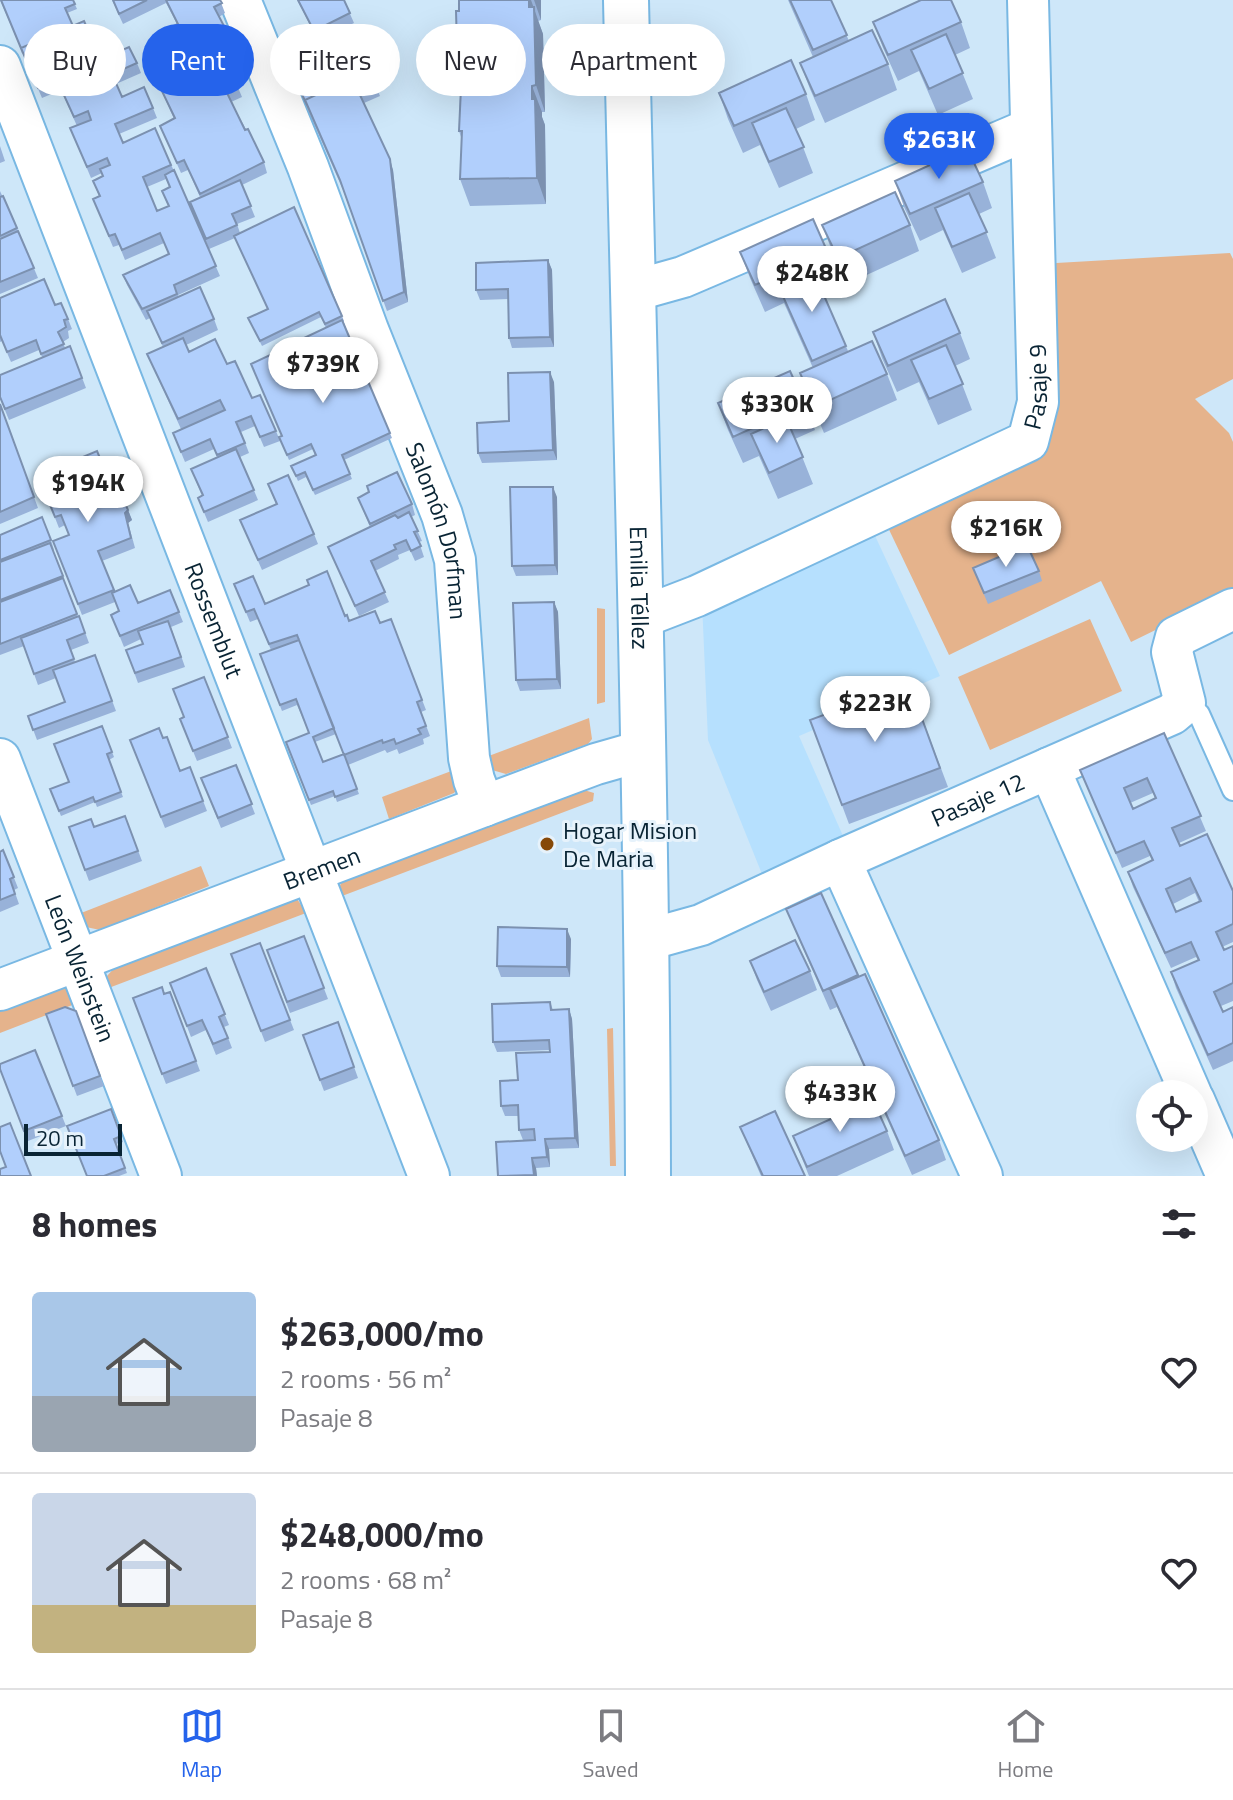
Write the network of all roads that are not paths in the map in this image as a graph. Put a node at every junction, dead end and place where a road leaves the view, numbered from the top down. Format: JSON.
{"nodes":[{"id":1,"x":240,"y":0,"type":"edge"},
{"id":2,"x":626,"y":0,"type":"edge"},
{"id":3,"x":1028,"y":0,"type":"edge"},
{"id":4,"x":0,"y":66,"type":"edge"},
{"id":5,"x":1030,"y":129,"type":"junction"},
{"id":6,"x":633,"y":291,"type":"junction"},
{"id":7,"x":1007,"y":302,"type":"dead end"},
{"id":8,"x":639,"y":604,"type":"junction"},
{"id":9,"x":1233,"y":609,"type":"edge"},
{"id":10,"x":1185,"y":703,"type":"junction"},
{"id":11,"x":645,"y":750,"type":"junction"},
{"id":12,"x":0,"y":759,"type":"edge"},
{"id":13,"x":1049,"y":768,"type":"junction"},
{"id":14,"x":1233,"y":790,"type":"edge"},
{"id":15,"x":484,"y":806,"type":"junction"},
{"id":16,"x":840,"y":860,"type":"junction"},
{"id":17,"x":310,"y":872,"type":"junction"},
{"id":18,"x":647,"y":940,"type":"junction"},
{"id":19,"x":77,"y":960,"type":"junction"},
{"id":20,"x":0,"y":990,"type":"edge"},
{"id":21,"x":1185,"y":1080,"type":"edge"},
{"id":22,"x":1208,"y":1132,"type":"edge"},
{"id":23,"x":161,"y":1176,"type":"edge"},
{"id":24,"x":429,"y":1176,"type":"edge"},
{"id":25,"x":648,"y":1176,"type":"edge"},
{"id":26,"x":982,"y":1176,"type":"edge"},
{"id":27,"x":1227,"y":1176,"type":"edge"}],
"edges":[{"from":1,"to":15,"type":"street","name":"Salomón Dorfman"},
{"from":2,"to":6,"type":"street","name":"Emilia Téllez"},
{"from":3,"to":5,"type":"street","name":"Pasaje 9"},
{"from":4,"to":17,"type":"street","name":"Rossemblut"},
{"from":5,"to":6,"type":"street"},
{"from":5,"to":8,"type":"street","name":"Pasaje 9"},
{"from":6,"to":8,"type":"street","name":"Emilia Téllez"},
{"from":7,"to":8,"type":"street"},
{"from":8,"to":11,"type":"street","name":"Emilia Téllez"},
{"from":9,"to":10,"type":"street"},
{"from":10,"to":13,"type":"street","name":"Pasaje 12"},
{"from":10,"to":14,"type":"lane"},
{"from":11,"to":15,"type":"street","name":"Bremen"},
{"from":11,"to":18,"type":"street","name":"Emilia Téllez"},
{"from":12,"to":19,"type":"street","name":"León Weinstein"},
{"from":13,"to":16,"type":"street","name":"Pasaje 12"},
{"from":13,"to":21,"type":"street"},
{"from":15,"to":17,"type":"street","name":"Bremen"},
{"from":16,"to":18,"type":"street","name":"Pasaje 12"},
{"from":16,"to":26,"type":"street"},
{"from":17,"to":19,"type":"street","name":"Bremen"},
{"from":17,"to":24,"type":"street","name":"Rossemblut"},
{"from":18,"to":25,"type":"street","name":"Emilia Téllez"},
{"from":19,"to":20,"type":"street","name":"Bremen"},
{"from":19,"to":23,"type":"street","name":"León Weinstein"},
{"from":22,"to":27,"type":"street"}]}
